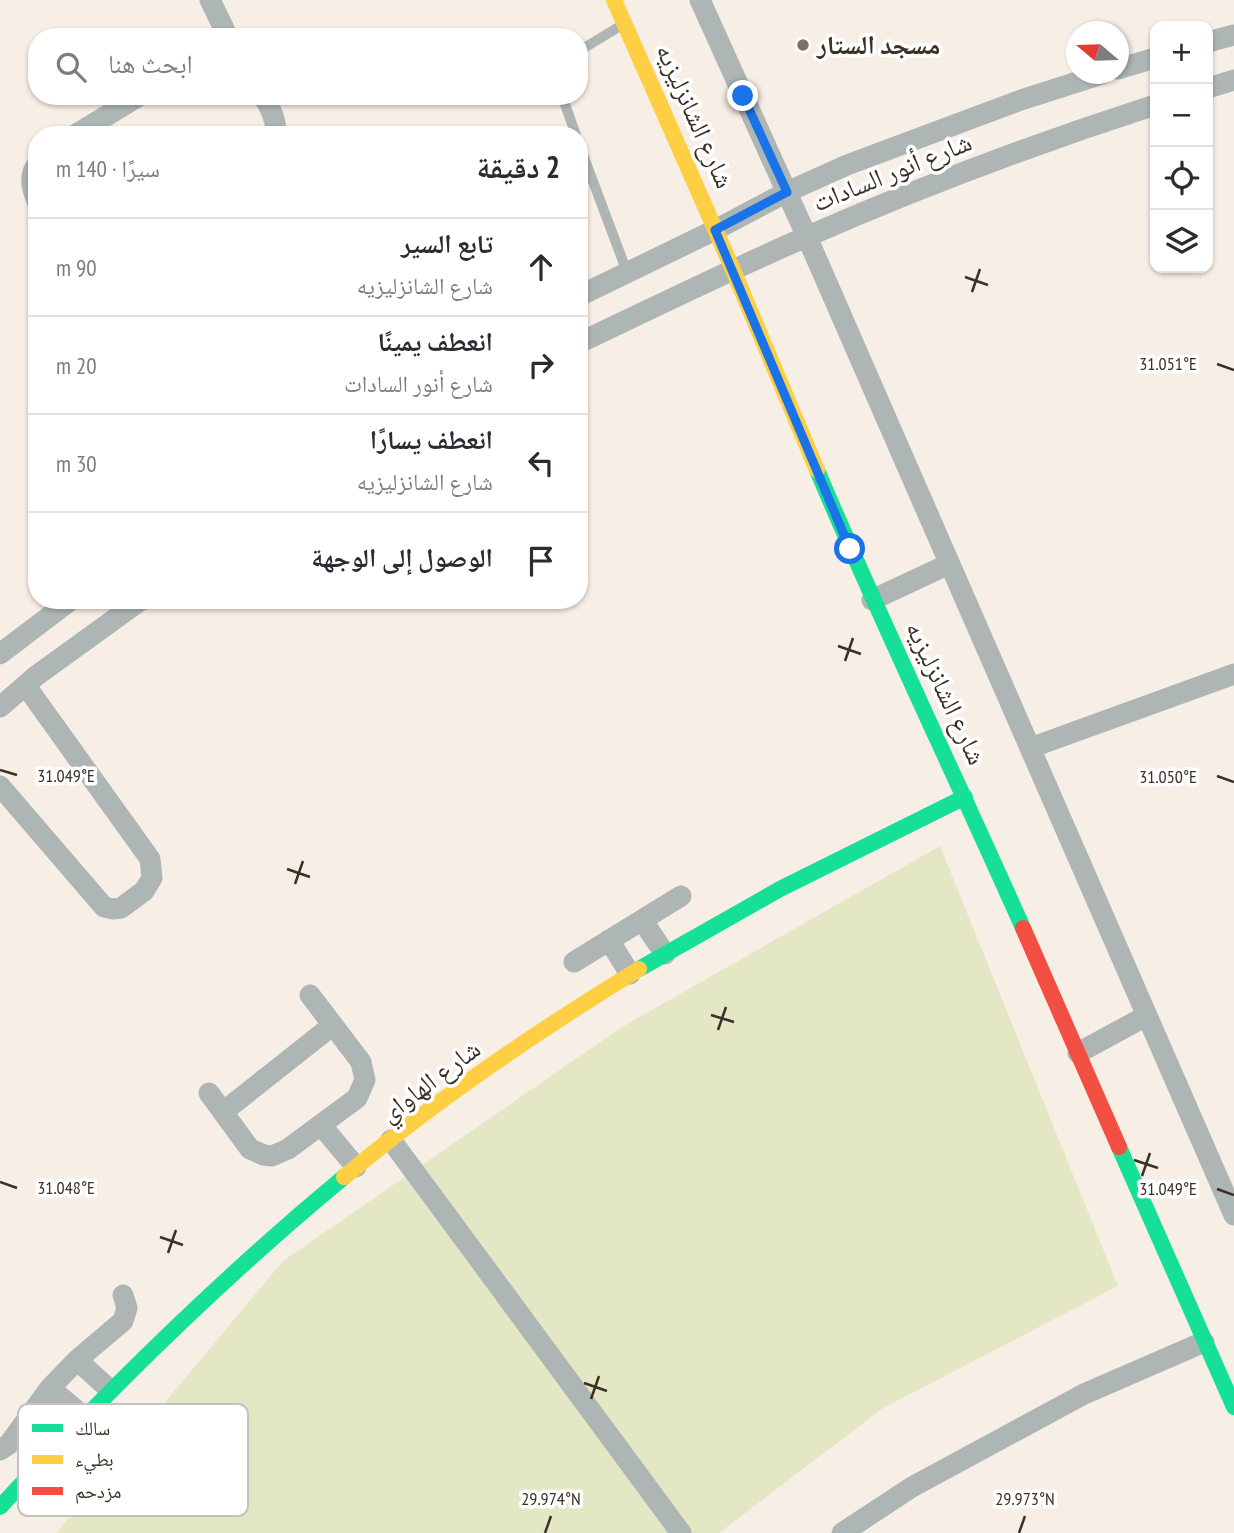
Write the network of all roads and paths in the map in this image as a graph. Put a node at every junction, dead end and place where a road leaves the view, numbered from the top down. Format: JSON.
{"nodes":[{"id":1,"x":210,"y":0,"type":"edge"},
{"id":2,"x":614,"y":0,"type":"edge"},
{"id":3,"x":700,"y":0,"type":"edge"},
{"id":4,"x":624,"y":23,"type":"junction"},
{"id":5,"x":224,"y":28,"type":"edge"},
{"id":6,"x":1234,"y":35,"type":"edge"},
{"id":7,"x":1213,"y":41,"type":"edge"},
{"id":8,"x":588,"y":45,"type":"edge"},
{"id":9,"x":1150,"y":59,"type":"edge"},
{"id":10,"x":1129,"y":66,"type":"edge"},
{"id":11,"x":1234,"y":80,"type":"edge"},
{"id":12,"x":1072,"y":84,"type":"edge"},
{"id":13,"x":1213,"y":86,"type":"edge"},
{"id":14,"x":124,"y":105,"type":"edge"},
{"id":15,"x":268,"y":105,"type":"edge"},
{"id":16,"x":565,"y":105,"type":"edge"},
{"id":17,"x":1150,"y":106,"type":"edge"},
{"id":18,"x":90,"y":126,"type":"edge"},
{"id":19,"x":275,"y":126,"type":"edge"},
{"id":20,"x":573,"y":126,"type":"edge"},
{"id":21,"x":588,"y":169,"type":"edge"},
{"id":22,"x":787,"y":192,"type":"junction"},
{"id":23,"x":715,"y":230,"type":"junction"},
{"id":24,"x":807,"y":237,"type":"junction"},
{"id":25,"x":733,"y":270,"type":"junction"},
{"id":26,"x":626,"y":272,"type":"junction"},
{"id":27,"x":588,"y":291,"type":"edge"},
{"id":28,"x":588,"y":339,"type":"edge"},
{"id":29,"x":949,"y":564,"type":"junction"},
{"id":30,"x":872,"y":600,"type":"junction"},
{"id":31,"x":59,"y":609,"type":"edge"},
{"id":32,"x":129,"y":609,"type":"edge"},
{"id":33,"x":0,"y":654,"type":"edge"},
{"id":34,"x":1234,"y":674,"type":"edge"},
{"id":35,"x":26,"y":686,"type":"junction"},
{"id":36,"x":0,"y":707,"type":"edge"},
{"id":37,"x":1030,"y":748,"type":"junction"},
{"id":38,"x":0,"y":786,"type":"edge"},
{"id":39,"x":965,"y":797,"type":"junction"},
{"id":40,"x":681,"y":896,"type":"dead end"},
{"id":41,"x":642,"y":920,"type":"junction"},
{"id":42,"x":609,"y":940,"type":"junction"},
{"id":43,"x":665,"y":954,"type":"junction"},
{"id":44,"x":574,"y":962,"type":"dead end"},
{"id":45,"x":630,"y":974,"type":"junction"},
{"id":46,"x":310,"y":995,"type":"dead end"},
{"id":47,"x":1146,"y":1016,"type":"junction"},
{"id":48,"x":333,"y":1025,"type":"junction"},
{"id":49,"x":1078,"y":1053,"type":"junction"},
{"id":50,"x":209,"y":1093,"type":"dead end"},
{"id":51,"x":223,"y":1112,"type":"junction"},
{"id":52,"x":321,"y":1125,"type":"junction"},
{"id":53,"x":391,"y":1140,"type":"junction"},
{"id":54,"x":356,"y":1167,"type":"junction"},
{"id":55,"x":1234,"y":1215,"type":"edge"},
{"id":56,"x":123,"y":1295,"type":"dead end"},
{"id":57,"x":1204,"y":1342,"type":"junction"},
{"id":58,"x":77,"y":1360,"type":"junction"},
{"id":59,"x":50,"y":1388,"type":"junction"},
{"id":60,"x":109,"y":1389,"type":"junction"},
{"id":61,"x":38,"y":1404,"type":"edge"},
{"id":62,"x":69,"y":1404,"type":"edge"},
{"id":63,"x":95,"y":1404,"type":"edge"},
{"id":64,"x":1234,"y":1407,"type":"edge"},
{"id":65,"x":18,"y":1432,"type":"edge"},
{"id":66,"x":0,"y":1450,"type":"edge"},
{"id":67,"x":18,"y":1487,"type":"edge"},
{"id":68,"x":0,"y":1507,"type":"edge"},
{"id":69,"x":681,"y":1533,"type":"edge"},
{"id":70,"x":842,"y":1533,"type":"edge"}],
"edges":[{"from":1,"to":5,"type":"street"},
{"from":2,"to":4,"type":"street","name":"شارع الشانزليزيه"},
{"from":3,"to":22,"type":"street","name":"شارع الشانزليزيه"},
{"from":4,"to":8,"type":"lane"},
{"from":4,"to":23,"type":"street","name":"شارع الشانزليزيه"},
{"from":6,"to":7,"type":"street"},
{"from":9,"to":10,"type":"street"},
{"from":11,"to":13,"type":"street"},
{"from":12,"to":22,"type":"street","name":"شارع أنور السادات"},
{"from":14,"to":18,"type":"street"},
{"from":15,"to":19,"type":"street"},
{"from":16,"to":20,"type":"lane"},
{"from":17,"to":24,"type":"street","name":"شارع أنور السادات"},
{"from":21,"to":26,"type":"lane"},
{"from":22,"to":23,"type":"street","name":"شارع أنور السادات"},
{"from":22,"to":24,"type":"street","name":"شارع الشانزليزيه"},
{"from":23,"to":25,"type":"street","name":"شارع الشانزليزيه"},
{"from":23,"to":26,"type":"street","name":"شارع أنور السادات"},
{"from":24,"to":25,"type":"street","name":"شارع أنور السادات"},
{"from":24,"to":29,"type":"street","name":"شارع الشانزليزيه"},
{"from":25,"to":28,"type":"street","name":"شارع أنور السادات"},
{"from":25,"to":30,"type":"street","name":"شارع الشانزليزيه"},
{"from":26,"to":27,"type":"street","name":"شارع أنور السادات"},
{"from":29,"to":30,"type":"street"},
{"from":29,"to":37,"type":"street","name":"شارع الشانزليزيه"},
{"from":30,"to":39,"type":"street","name":"شارع الشانزليزيه"},
{"from":31,"to":33,"type":"street"},
{"from":32,"to":35,"type":"street"},
{"from":34,"to":37,"type":"street"},
{"from":35,"to":36,"type":"street"},
{"from":35,"to":38,"type":"street"},
{"from":37,"to":47,"type":"street","name":"شارع الشانزليزيه"},
{"from":39,"to":43,"type":"street","name":"شارع الهاواي"},
{"from":39,"to":49,"type":"street","name":"شارع الشانزليزيه"},
{"from":40,"to":41,"type":"street"},
{"from":41,"to":42,"type":"street"},
{"from":41,"to":43,"type":"street"},
{"from":42,"to":44,"type":"street"},
{"from":42,"to":45,"type":"street"},
{"from":43,"to":45,"type":"street","name":"شارع الهاواي"},
{"from":45,"to":53,"type":"street","name":"شارع الهاواي"},
{"from":46,"to":48,"type":"street"},
{"from":47,"to":49,"type":"street"},
{"from":47,"to":55,"type":"street","name":"شارع الشانزليزيه"},
{"from":48,"to":51,"type":"street"},
{"from":48,"to":52,"type":"street"},
{"from":49,"to":57,"type":"street","name":"شارع الشانزليزيه"},
{"from":50,"to":51,"type":"street"},
{"from":51,"to":52,"type":"street"},
{"from":52,"to":54,"type":"street"},
{"from":53,"to":54,"type":"street","name":"شارع الهاواي"},
{"from":53,"to":69,"type":"street"},
{"from":54,"to":60,"type":"street","name":"شارع الهاواي"},
{"from":56,"to":58,"type":"street"},
{"from":57,"to":64,"type":"street","name":"شارع الشانزليزيه"},
{"from":57,"to":70,"type":"street"},
{"from":58,"to":59,"type":"street"},
{"from":58,"to":60,"type":"street"},
{"from":59,"to":61,"type":"street"},
{"from":59,"to":62,"type":"street"},
{"from":60,"to":63,"type":"street","name":"شارع الهاواي"},
{"from":65,"to":66,"type":"street"},
{"from":67,"to":68,"type":"street","name":"شارع الهاواي"}]}
